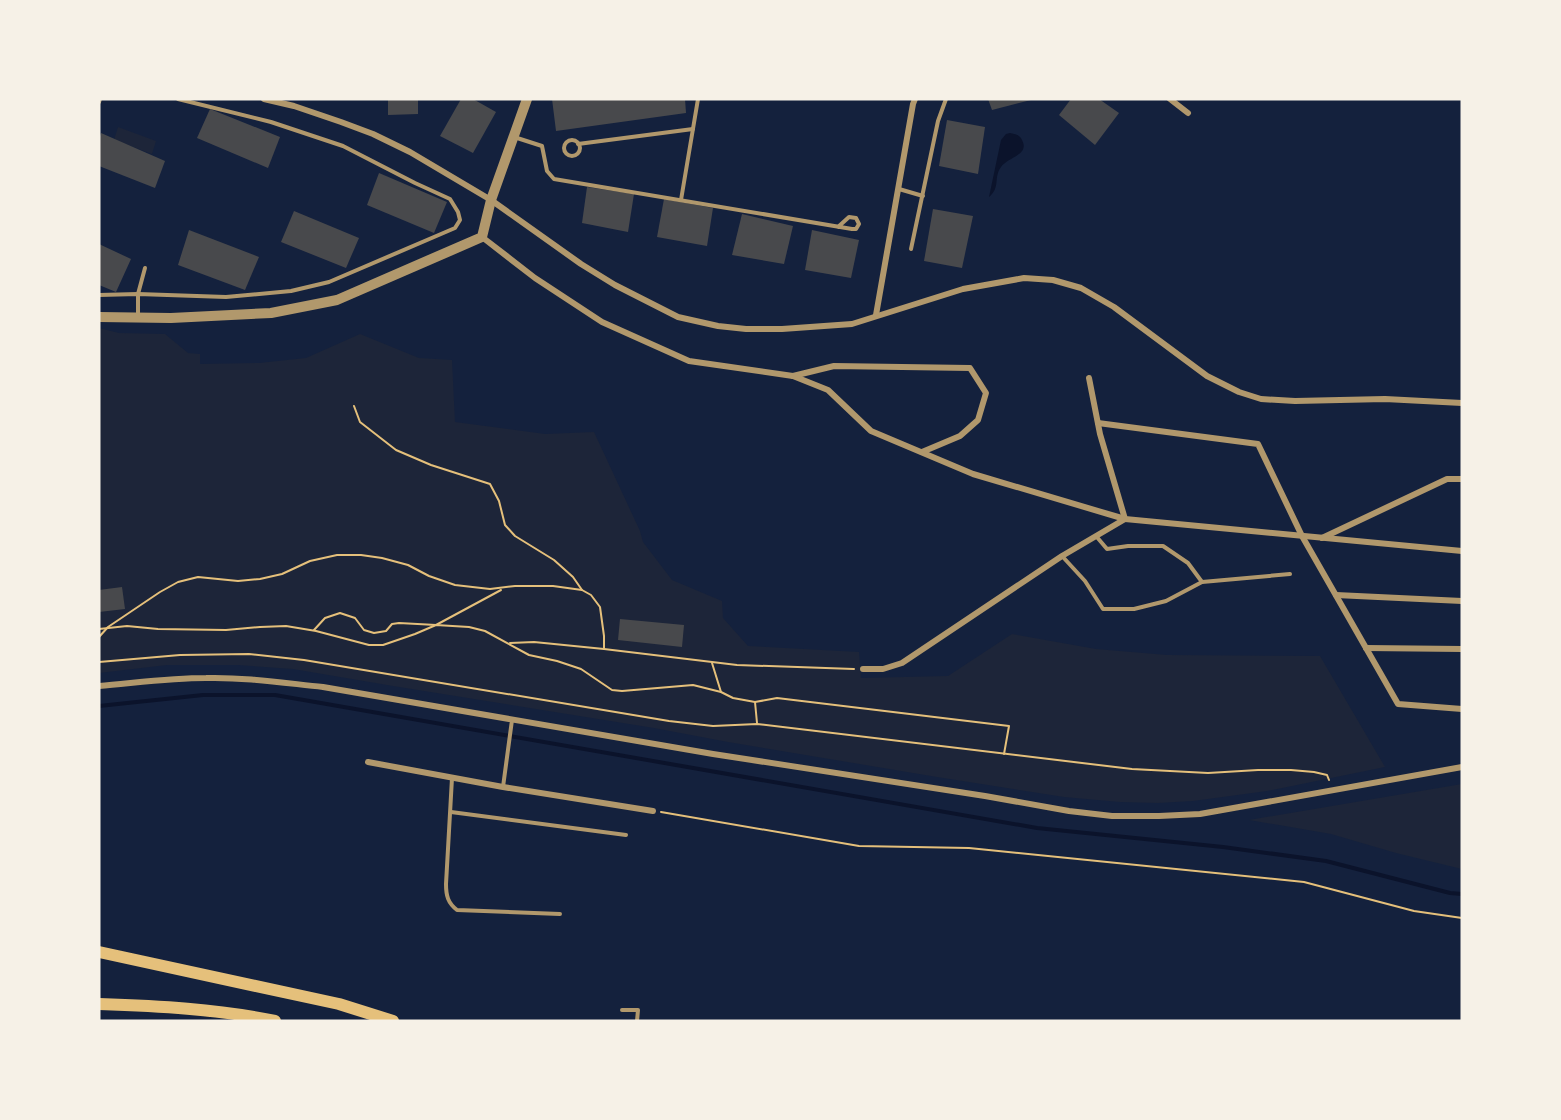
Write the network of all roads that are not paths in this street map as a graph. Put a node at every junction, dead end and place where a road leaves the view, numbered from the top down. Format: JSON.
{"nodes":[{"id":1,"x":178,"y":99,"type":"edge"},
{"id":2,"x":264,"y":99,"type":"edge"},
{"id":3,"x":527,"y":99,"type":"edge"},
{"id":4,"x":698,"y":99,"type":"edge"},
{"id":5,"x":915,"y":99,"type":"edge"},
{"id":6,"x":946,"y":99,"type":"edge"},
{"id":7,"x":1170,"y":99,"type":"edge"},
{"id":8,"x":1188,"y":113,"type":"dead end"},
{"id":9,"x":693,"y":129,"type":"junction"},
{"id":10,"x":513,"y":137,"type":"junction"},
{"id":11,"x":579,"y":144,"type":"junction"},
{"id":12,"x":898,"y":189,"type":"junction"},
{"id":13,"x":923,"y":196,"type":"junction"},
{"id":14,"x":491,"y":200,"type":"junction"},
{"id":15,"x":681,"y":200,"type":"junction"},
{"id":16,"x":838,"y":227,"type":"junction"},
{"id":17,"x":482,"y":237,"type":"junction"},
{"id":18,"x":911,"y":249,"type":"dead end"},
{"id":19,"x":145,"y":268,"type":"dead end"},
{"id":20,"x":138,"y":294,"type":"junction"},
{"id":21,"x":99,"y":296,"type":"edge"},
{"id":22,"x":876,"y":315,"type":"junction"},
{"id":23,"x":99,"y":317,"type":"edge"},
{"id":24,"x":138,"y":317,"type":"junction"},
{"id":25,"x":793,"y":376,"type":"junction"},
{"id":26,"x":1089,"y":378,"type":"dead end"},
{"id":27,"x":1462,"y":403,"type":"edge"},
{"id":28,"x":1098,"y":423,"type":"junction"},
{"id":29,"x":922,"y":453,"type":"junction"},
{"id":30,"x":1462,"y":479,"type":"edge"},
{"id":31,"x":1125,"y":519,"type":"junction"},
{"id":32,"x":1096,"y":536,"type":"junction"},
{"id":33,"x":1302,"y":536,"type":"junction"},
{"id":34,"x":1322,"y":538,"type":"junction"},
{"id":35,"x":1462,"y":551,"type":"edge"},
{"id":36,"x":1062,"y":556,"type":"junction"},
{"id":37,"x":1290,"y":574,"type":"dead end"},
{"id":38,"x":1202,"y":582,"type":"junction"},
{"id":39,"x":1336,"y":595,"type":"junction"},
{"id":40,"x":1462,"y":601,"type":"edge"},
{"id":41,"x":1366,"y":648,"type":"junction"},
{"id":42,"x":1462,"y":649,"type":"edge"},
{"id":43,"x":863,"y":669,"type":"road end"},
{"id":44,"x":99,"y":686,"type":"edge"},
{"id":45,"x":1462,"y":709,"type":"edge"},
{"id":46,"x":513,"y":719,"type":"junction"},
{"id":47,"x":368,"y":762,"type":"dead end"},
{"id":48,"x":1462,"y":767,"type":"edge"},
{"id":49,"x":452,"y":777,"type":"junction"},
{"id":50,"x":503,"y":787,"type":"junction"},
{"id":51,"x":653,"y":811,"type":"road end"},
{"id":52,"x":451,"y":812,"type":"junction"},
{"id":53,"x":626,"y":835,"type":"dead end"},
{"id":54,"x":560,"y":914,"type":"dead end"},
{"id":55,"x":99,"y":952,"type":"edge"},
{"id":56,"x":99,"y":1004,"type":"edge"},
{"id":57,"x":622,"y":1010,"type":"dead end"},
{"id":58,"x":274,"y":1021,"type":"edge"},
{"id":59,"x":393,"y":1021,"type":"edge"},
{"id":60,"x":637,"y":1021,"type":"edge"}],
"edges":[{"from":1,"to":20,"type":"lane"},
{"from":2,"to":14,"type":"street"},
{"from":3,"to":10,"type":"street"},
{"from":4,"to":9,"type":"lane"},
{"from":5,"to":12,"type":"street"},
{"from":6,"to":13,"type":"lane"},
{"from":7,"to":8,"type":"street"},
{"from":9,"to":11,"type":"lane"},
{"from":9,"to":15,"type":"lane"},
{"from":10,"to":14,"type":"street"},
{"from":10,"to":15,"type":"lane"},
{"from":11,"to":11,"type":"lane"},
{"from":12,"to":13,"type":"lane"},
{"from":12,"to":22,"type":"street"},
{"from":13,"to":18,"type":"lane"},
{"from":14,"to":17,"type":"street"},
{"from":14,"to":22,"type":"street"},
{"from":15,"to":16,"type":"lane"},
{"from":16,"to":16,"type":"lane"},
{"from":17,"to":24,"type":"street"},
{"from":17,"to":25,"type":"street"},
{"from":19,"to":20,"type":"lane"},
{"from":20,"to":21,"type":"lane"},
{"from":20,"to":24,"type":"lane"},
{"from":22,"to":27,"type":"street"},
{"from":23,"to":24,"type":"street"},
{"from":25,"to":29,"type":"street"},
{"from":25,"to":29,"type":"street"},
{"from":26,"to":28,"type":"street"},
{"from":28,"to":31,"type":"street"},
{"from":28,"to":33,"type":"street"},
{"from":29,"to":31,"type":"street"},
{"from":30,"to":34,"type":"street"},
{"from":31,"to":32,"type":"street"},
{"from":31,"to":33,"type":"street"},
{"from":32,"to":36,"type":"street"},
{"from":32,"to":38,"type":"lane"},
{"from":33,"to":34,"type":"street"},
{"from":33,"to":39,"type":"street"},
{"from":34,"to":35,"type":"street"},
{"from":36,"to":38,"type":"lane"},
{"from":36,"to":43,"type":"street"},
{"from":37,"to":38,"type":"lane"},
{"from":39,"to":40,"type":"street"},
{"from":39,"to":41,"type":"street"},
{"from":41,"to":42,"type":"street"},
{"from":41,"to":45,"type":"street"},
{"from":44,"to":46,"type":"street"},
{"from":46,"to":48,"type":"street"},
{"from":46,"to":50,"type":"lane"},
{"from":47,"to":49,"type":"street"},
{"from":49,"to":50,"type":"street"},
{"from":49,"to":52,"type":"lane"},
{"from":50,"to":51,"type":"street"},
{"from":52,"to":53,"type":"lane"},
{"from":52,"to":54,"type":"lane"},
{"from":55,"to":59,"type":"main road"},
{"from":56,"to":58,"type":"main road"},
{"from":57,"to":60,"type":"lane"}]}
